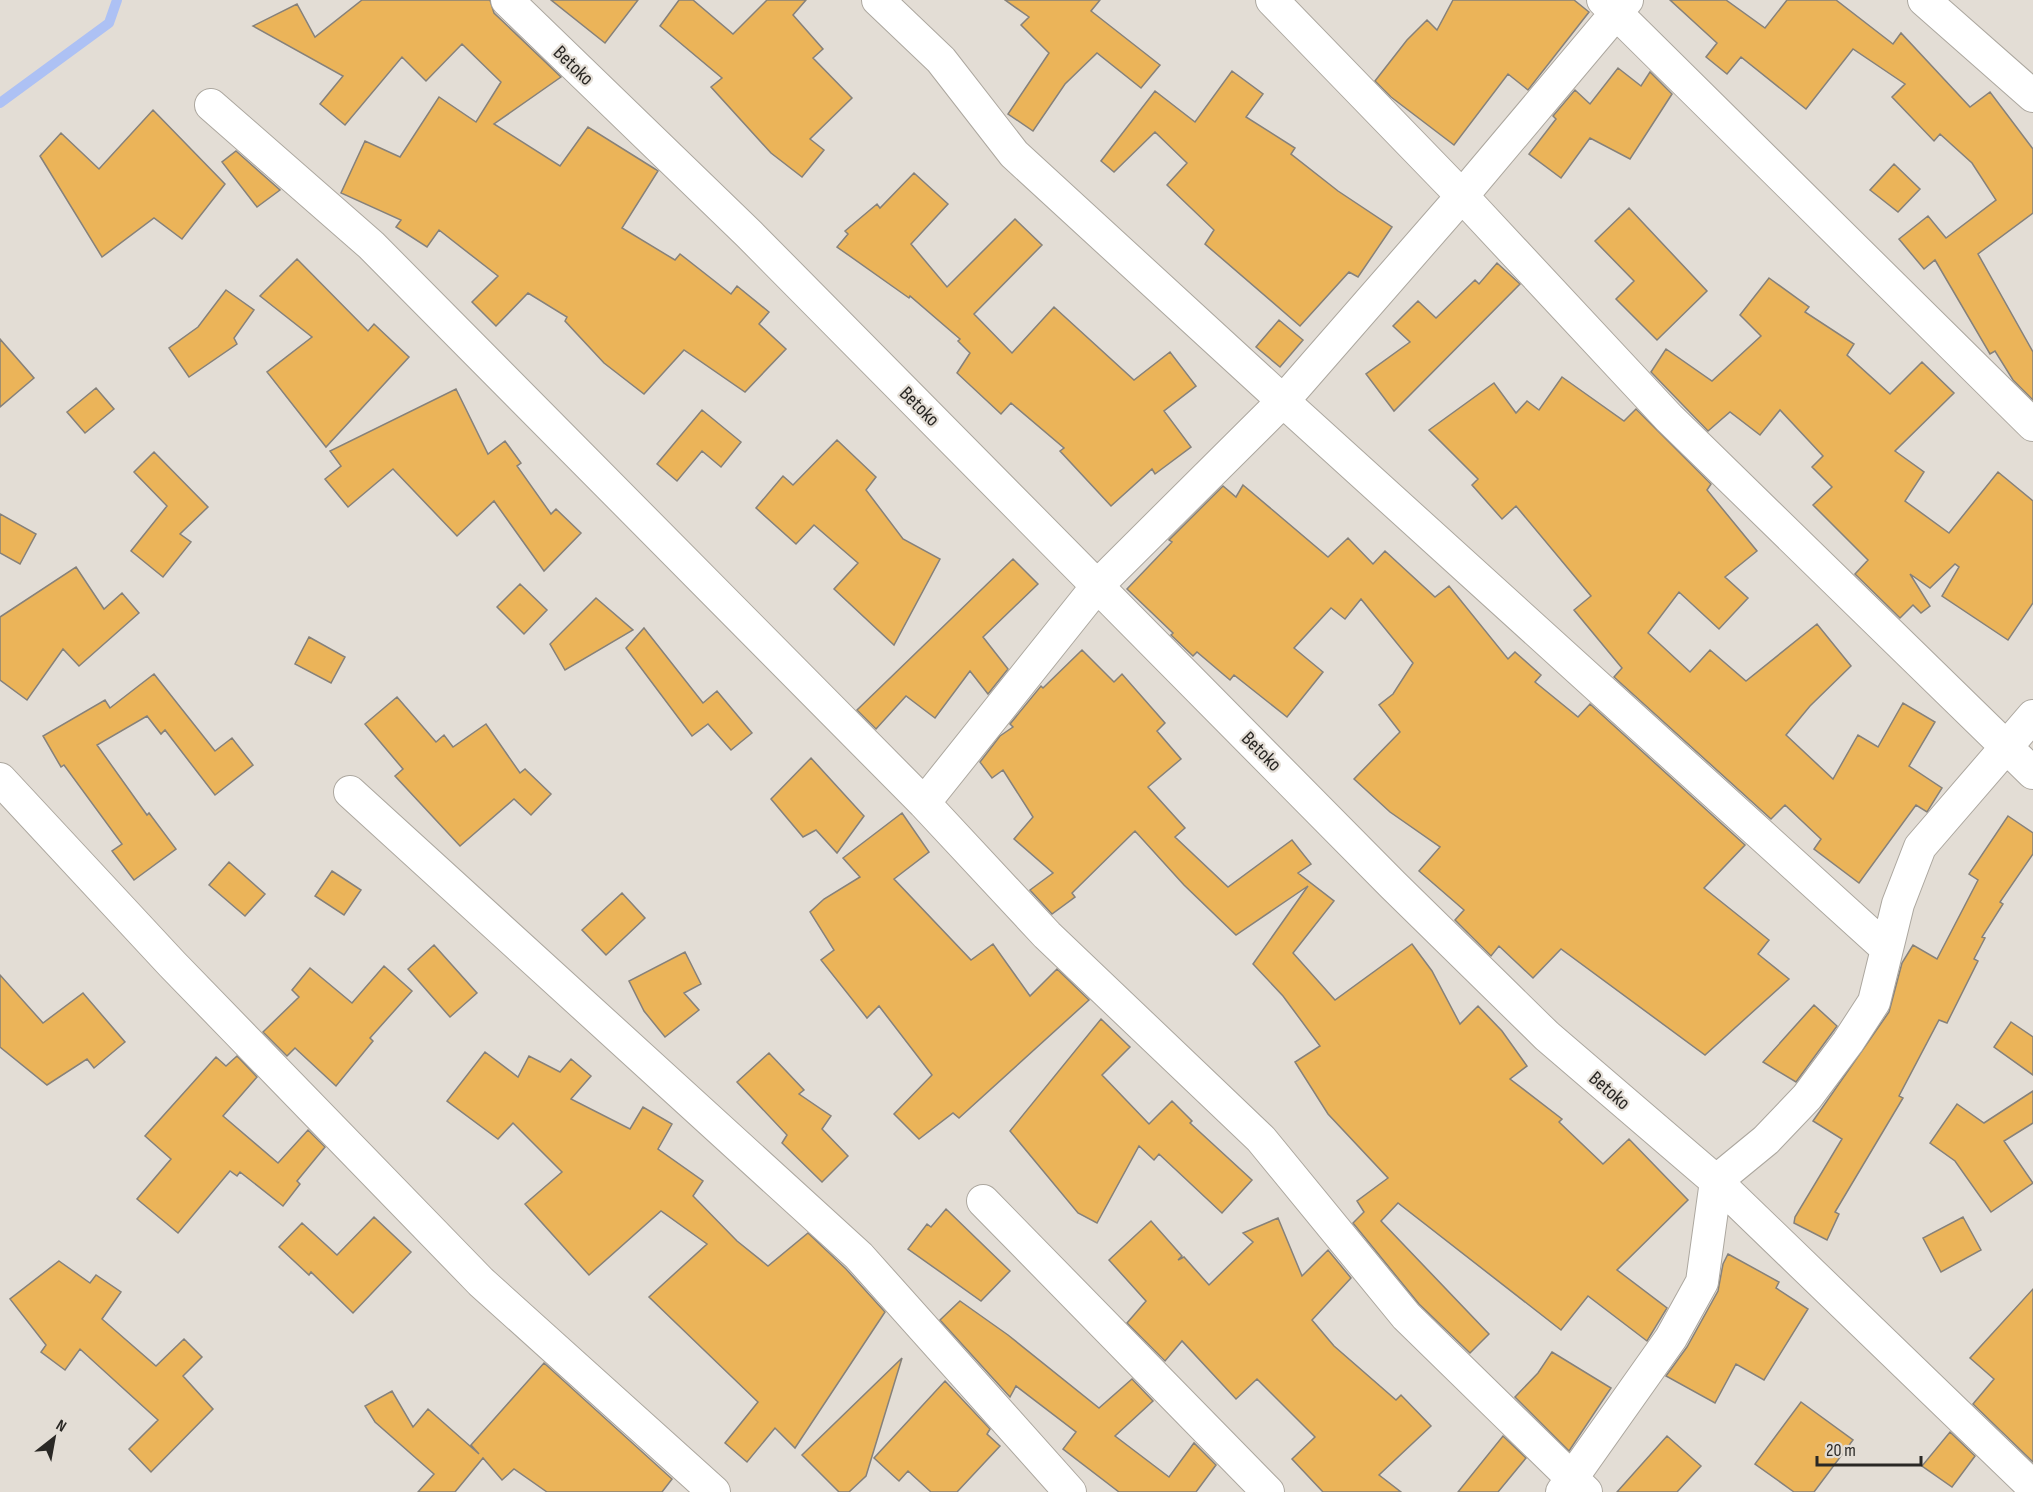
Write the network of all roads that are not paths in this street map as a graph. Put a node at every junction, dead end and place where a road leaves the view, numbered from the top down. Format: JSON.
{"nodes":[{"id":1,"x":507,"y":0,"type":"edge"},
{"id":2,"x":878,"y":0,"type":"edge"},
{"id":3,"x":1272,"y":0,"type":"edge"},
{"id":4,"x":1923,"y":0,"type":"edge"},
{"id":5,"x":1616,"y":4,"type":"edge"},
{"id":6,"x":2033,"y":96,"type":"edge"},
{"id":7,"x":211,"y":105,"type":"dead end"},
{"id":8,"x":1462,"y":196,"type":"junction"},
{"id":9,"x":1283,"y":401,"type":"junction"},
{"id":10,"x":2033,"y":425,"type":"edge"},
{"id":11,"x":1098,"y":585,"type":"junction"},
{"id":12,"x":2033,"y":716,"type":"edge"},
{"id":13,"x":2008,"y":748,"type":"junction"},
{"id":14,"x":2033,"y":772,"type":"edge"},
{"id":15,"x":0,"y":778,"type":"edge"},
{"id":16,"x":350,"y":792,"type":"dead end"},
{"id":17,"x":924,"y":803,"type":"junction"},
{"id":18,"x":1887,"y":949,"type":"junction"},
{"id":19,"x":1716,"y":1181,"type":"junction"},
{"id":20,"x":983,"y":1202,"type":"dead end"},
{"id":21,"x":2033,"y":1486,"type":"edge"},
{"id":22,"x":1573,"y":1488,"type":"edge"},
{"id":23,"x":714,"y":1492,"type":"edge"},
{"id":24,"x":1070,"y":1492,"type":"edge"},
{"id":25,"x":1268,"y":1492,"type":"edge"}],
"edges":[{"from":1,"to":11,"type":"street","name":"Betoko"},
{"from":2,"to":9,"type":"street"},
{"from":3,"to":8,"type":"street"},
{"from":4,"to":6,"type":"street"},
{"from":5,"to":8,"type":"street"},
{"from":5,"to":10,"type":"street"},
{"from":7,"to":17,"type":"street"},
{"from":8,"to":9,"type":"street"},
{"from":8,"to":13,"type":"street"},
{"from":9,"to":11,"type":"street"},
{"from":9,"to":18,"type":"street"},
{"from":11,"to":17,"type":"street"},
{"from":11,"to":19,"type":"street","name":"Betoko"},
{"from":12,"to":13,"type":"street"},
{"from":13,"to":14,"type":"street"},
{"from":13,"to":18,"type":"street"},
{"from":15,"to":23,"type":"street"},
{"from":16,"to":24,"type":"street"},
{"from":17,"to":22,"type":"street"},
{"from":18,"to":19,"type":"street"},
{"from":19,"to":21,"type":"street","name":"Betoko"},
{"from":19,"to":22,"type":"street"},
{"from":20,"to":25,"type":"street"}]}
